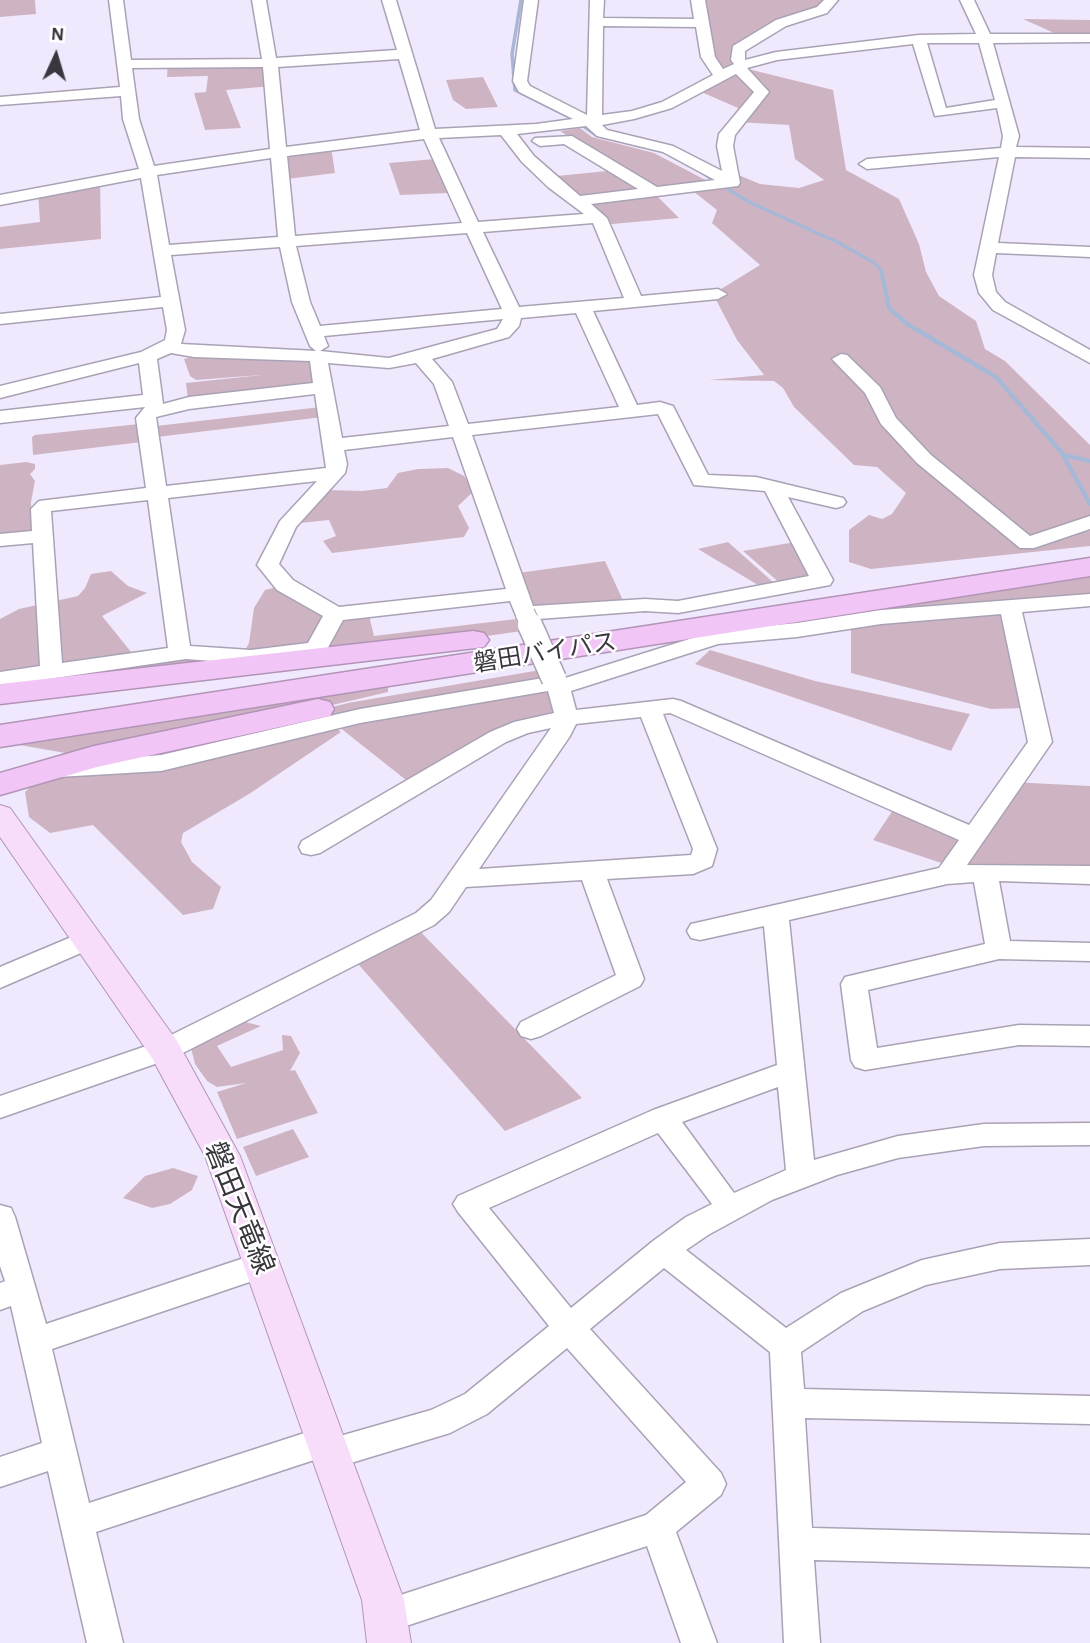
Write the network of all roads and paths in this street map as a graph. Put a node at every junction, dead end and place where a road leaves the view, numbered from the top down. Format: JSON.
{"nodes":[{"id":1,"x":116,"y":0,"type":"edge"},
{"id":2,"x":259,"y":0,"type":"edge"},
{"id":3,"x":389,"y":0,"type":"edge"},
{"id":4,"x":531,"y":0,"type":"edge"},
{"id":5,"x":597,"y":0,"type":"edge"},
{"id":6,"x":698,"y":0,"type":"edge"},
{"id":7,"x":831,"y":0,"type":"edge"},
{"id":8,"x":967,"y":0,"type":"edge"},
{"id":9,"x":847,"y":4,"type":"dead end"},
{"id":10,"x":596,"y":22,"type":"junction"},
{"id":11,"x":701,"y":23,"type":"junction"},
{"id":12,"x":982,"y":37,"type":"junction"},
{"id":13,"x":1090,"y":38,"type":"edge"},
{"id":14,"x":919,"y":39,"type":"junction"},
{"id":15,"x":405,"y":54,"type":"junction"},
{"id":16,"x":270,"y":63,"type":"junction"},
{"id":17,"x":125,"y":64,"type":"junction"},
{"id":18,"x":746,"y":64,"type":"junction"},
{"id":19,"x":506,"y":70,"type":"dead end"},
{"id":20,"x":721,"y":76,"type":"junction"},
{"id":21,"x":129,"y":91,"type":"junction"},
{"id":22,"x":0,"y":102,"type":"edge"},
{"id":23,"x":1002,"y":103,"type":"junction"},
{"id":24,"x":594,"y":121,"type":"junction"},
{"id":25,"x":574,"y":125,"type":"junction"},
{"id":26,"x":429,"y":134,"type":"junction"},
{"id":27,"x":511,"y":136,"type":"junction"},
{"id":28,"x":1009,"y":152,"type":"junction"},
{"id":29,"x":277,"y":153,"type":"junction"},
{"id":30,"x":1090,"y":153,"type":"edge"},
{"id":31,"x":867,"y":164,"type":"dead end"},
{"id":32,"x":148,"y":172,"type":"junction"},
{"id":33,"x":732,"y":183,"type":"junction"},
{"id":34,"x":652,"y":191,"type":"junction"},
{"id":35,"x":0,"y":200,"type":"edge"},
{"id":36,"x":578,"y":201,"type":"junction"},
{"id":37,"x":599,"y":218,"type":"junction"},
{"id":38,"x":474,"y":228,"type":"junction"},
{"id":39,"x":287,"y":242,"type":"junction"},
{"id":40,"x":989,"y":248,"type":"junction"},
{"id":41,"x":163,"y":251,"type":"junction"},
{"id":42,"x":1088,"y":256,"type":"edge"},
{"id":43,"x":718,"y":294,"type":"dead end"},
{"id":44,"x":170,"y":301,"type":"junction"},
{"id":45,"x":635,"y":303,"type":"junction"},
{"id":46,"x":582,"y":307,"type":"junction"},
{"id":47,"x":513,"y":314,"type":"junction"},
{"id":48,"x":0,"y":319,"type":"edge"},
{"id":49,"x":313,"y":332,"type":"junction"},
{"id":50,"x":169,"y":348,"type":"junction"},
{"id":51,"x":147,"y":356,"type":"junction"},
{"id":52,"x":321,"y":357,"type":"junction"},
{"id":53,"x":420,"y":357,"type":"junction"},
{"id":54,"x":1090,"y":358,"type":"edge"},
{"id":55,"x":841,"y":359,"type":"dead end"},
{"id":56,"x":323,"y":388,"type":"junction"},
{"id":57,"x":0,"y":391,"type":"edge"},
{"id":58,"x":154,"y":406,"type":"junction"},
{"id":59,"x":630,"y":411,"type":"junction"},
{"id":60,"x":0,"y":417,"type":"edge"},
{"id":61,"x":462,"y":431,"type":"junction"},
{"id":62,"x":334,"y":445,"type":"junction"},
{"id":63,"x":335,"y":473,"type":"junction"},
{"id":64,"x":772,"y":486,"type":"junction"},
{"id":65,"x":157,"y":492,"type":"junction"},
{"id":66,"x":835,"y":502,"type":"dead end"},
{"id":67,"x":1090,"y":523,"type":"edge"},
{"id":68,"x":43,"y":536,"type":"junction"},
{"id":69,"x":0,"y":540,"type":"edge"},
{"id":70,"x":1090,"y":556,"type":"edge"},
{"id":71,"x":1090,"y":567,"type":"edge"},
{"id":72,"x":1090,"y":600,"type":"edge"},
{"id":73,"x":522,"y":604,"type":"junction"},
{"id":74,"x":1010,"y":606,"type":"junction"},
{"id":75,"x":335,"y":614,"type":"junction"},
{"id":76,"x":745,"y":615,"type":"junction"},
{"id":77,"x":180,"y":653,"type":"junction"},
{"id":78,"x":51,"y":671,"type":"junction"},
{"id":79,"x":0,"y":679,"type":"edge"},
{"id":80,"x":556,"y":683,"type":"junction"},
{"id":81,"x":0,"y":694,"type":"edge"},
{"id":82,"x":649,"y":708,"type":"junction"},
{"id":83,"x":566,"y":719,"type":"junction"},
{"id":84,"x":0,"y":720,"type":"edge"},
{"id":85,"x":0,"y":736,"type":"edge"},
{"id":86,"x":94,"y":757,"type":"junction"},
{"id":87,"x":0,"y":758,"type":"edge"},
{"id":88,"x":48,"y":769,"type":"junction"},
{"id":89,"x":0,"y":783,"type":"edge"},
{"id":90,"x":0,"y":815,"type":"edge"},
{"id":91,"x":973,"y":836,"type":"junction"},
{"id":92,"x":311,"y":847,"type":"dead end"},
{"id":93,"x":592,"y":872,"type":"junction"},
{"id":94,"x":985,"y":873,"type":"junction"},
{"id":95,"x":947,"y":875,"type":"junction"},
{"id":96,"x":1090,"y":875,"type":"edge"},
{"id":97,"x":459,"y":878,"type":"junction"},
{"id":98,"x":776,"y":914,"type":"junction"},
{"id":99,"x":700,"y":931,"type":"dead end"},
{"id":100,"x":88,"y":939,"type":"junction"},
{"id":101,"x":999,"y":950,"type":"junction"},
{"id":102,"x":1090,"y":951,"type":"edge"},
{"id":103,"x":0,"y":978,"type":"edge"},
{"id":104,"x":531,"y":1029,"type":"dead end"},
{"id":105,"x":1090,"y":1036,"type":"edge"},
{"id":106,"x":165,"y":1050,"type":"junction"},
{"id":107,"x":789,"y":1072,"type":"junction"},
{"id":108,"x":0,"y":1107,"type":"edge"},
{"id":109,"x":663,"y":1118,"type":"junction"},
{"id":110,"x":1090,"y":1134,"type":"edge"},
{"id":111,"x":801,"y":1177,"type":"junction"},
{"id":112,"x":720,"y":1195,"type":"dead end"},
{"id":113,"x":0,"y":1217,"type":"edge"},
{"id":114,"x":664,"y":1250,"type":"junction"},
{"id":115,"x":1090,"y":1252,"type":"edge"},
{"id":116,"x":262,"y":1265,"type":"junction"},
{"id":117,"x":11,"y":1293,"type":"edge"},
{"id":118,"x":569,"y":1328,"type":"junction"},
{"id":119,"x":34,"y":1342,"type":"junction"},
{"id":120,"x":785,"y":1346,"type":"junction"},
{"id":121,"x":788,"y":1403,"type":"junction"},
{"id":122,"x":1090,"y":1410,"type":"edge"},
{"id":123,"x":328,"y":1447,"type":"junction"},
{"id":124,"x":61,"y":1452,"type":"junction"},
{"id":125,"x":0,"y":1472,"type":"edge"},
{"id":126,"x":78,"y":1522,"type":"junction"},
{"id":127,"x":657,"y":1527,"type":"junction"},
{"id":128,"x":796,"y":1544,"type":"junction"},
{"id":129,"x":1090,"y":1551,"type":"edge"},
{"id":130,"x":387,"y":1630,"type":"edge"},
{"id":131,"x":105,"y":1643,"type":"edge"},
{"id":132,"x":699,"y":1643,"type":"edge"},
{"id":133,"x":802,"y":1643,"type":"edge"}],
"edges":[{"from":1,"to":17,"type":"street"},
{"from":2,"to":16,"type":"street"},
{"from":3,"to":15,"type":"street"},
{"from":4,"to":24,"type":"street"},
{"from":5,"to":10,"type":"street"},
{"from":6,"to":11,"type":"street"},
{"from":7,"to":18,"type":"street"},
{"from":8,"to":12,"type":"street"},
{"from":9,"to":18,"type":"street"},
{"from":10,"to":11,"type":"street"},
{"from":10,"to":24,"type":"street"},
{"from":11,"to":20,"type":"street"},
{"from":12,"to":13,"type":"street"},
{"from":12,"to":14,"type":"street"},
{"from":12,"to":23,"type":"street"},
{"from":14,"to":18,"type":"street"},
{"from":14,"to":23,"type":"street"},
{"from":15,"to":16,"type":"street"},
{"from":15,"to":26,"type":"street"},
{"from":16,"to":17,"type":"street"},
{"from":16,"to":29,"type":"street"},
{"from":17,"to":21,"type":"street"},
{"from":18,"to":20,"type":"street"},
{"from":18,"to":33,"type":"street"},
{"from":19,"to":25,"type":"street"},
{"from":20,"to":24,"type":"street"},
{"from":21,"to":22,"type":"street"},
{"from":21,"to":32,"type":"street"},
{"from":23,"to":28,"type":"street"},
{"from":24,"to":25,"type":"street"},
{"from":24,"to":33,"type":"street"},
{"from":25,"to":27,"type":"street"},
{"from":26,"to":27,"type":"street"},
{"from":26,"to":29,"type":"street"},
{"from":26,"to":38,"type":"street"},
{"from":27,"to":34,"type":"street"},
{"from":27,"to":36,"type":"street"},
{"from":28,"to":30,"type":"street"},
{"from":28,"to":31,"type":"street"},
{"from":28,"to":40,"type":"street"},
{"from":29,"to":32,"type":"street"},
{"from":29,"to":39,"type":"street"},
{"from":32,"to":35,"type":"street"},
{"from":32,"to":41,"type":"street"},
{"from":33,"to":34,"type":"street"},
{"from":34,"to":36,"type":"street"},
{"from":36,"to":37,"type":"street"},
{"from":37,"to":38,"type":"street"},
{"from":37,"to":45,"type":"street"},
{"from":38,"to":39,"type":"street"},
{"from":38,"to":47,"type":"street"},
{"from":39,"to":41,"type":"street"},
{"from":39,"to":49,"type":"street"},
{"from":40,"to":42,"type":"street"},
{"from":40,"to":54,"type":"street"},
{"from":41,"to":44,"type":"street"},
{"from":43,"to":45,"type":"street"},
{"from":44,"to":48,"type":"street"},
{"from":44,"to":50,"type":"street"},
{"from":45,"to":46,"type":"street"},
{"from":46,"to":47,"type":"street"},
{"from":46,"to":59,"type":"street"},
{"from":47,"to":49,"type":"street"},
{"from":47,"to":53,"type":"street"},
{"from":49,"to":52,"type":"street"},
{"from":50,"to":51,"type":"street"},
{"from":50,"to":52,"type":"street"},
{"from":51,"to":57,"type":"street"},
{"from":51,"to":58,"type":"street"},
{"from":52,"to":53,"type":"street"},
{"from":52,"to":56,"type":"street"},
{"from":53,"to":61,"type":"street"},
{"from":55,"to":67,"type":"street"},
{"from":56,"to":58,"type":"street"},
{"from":56,"to":62,"type":"street"},
{"from":58,"to":60,"type":"street"},
{"from":58,"to":65,"type":"street"},
{"from":59,"to":61,"type":"street"},
{"from":59,"to":64,"type":"street"},
{"from":61,"to":62,"type":"street"},
{"from":61,"to":73,"type":"street"},
{"from":62,"to":63,"type":"street"},
{"from":63,"to":65,"type":"street"},
{"from":63,"to":75,"type":"street"},
{"from":64,"to":66,"type":"street"},
{"from":64,"to":73,"type":"street"},
{"from":65,"to":68,"type":"street"},
{"from":65,"to":77,"type":"street"},
{"from":68,"to":69,"type":"street"},
{"from":68,"to":78,"type":"street"},
{"from":70,"to":76,"type":"highway","name":"磐田バイパス"},
{"from":71,"to":76,"type":"highway","name":"磐田バイパス"},
{"from":72,"to":74,"type":"street"},
{"from":73,"to":75,"type":"street"},
{"from":73,"to":80,"type":"street","bridge":true},
{"from":74,"to":80,"type":"street"},
{"from":74,"to":91,"type":"street"},
{"from":75,"to":77,"type":"street"},
{"from":76,"to":81,"type":"highway"},
{"from":76,"to":84,"type":"highway","name":"磐田バイパス"},
{"from":76,"to":85,"type":"highway","name":"磐田バイパス"},
{"from":76,"to":86,"type":"highway"},
{"from":77,"to":78,"type":"street"},
{"from":78,"to":79,"type":"street"},
{"from":80,"to":83,"type":"street"},
{"from":80,"to":88,"type":"street"},
{"from":82,"to":83,"type":"street"},
{"from":82,"to":91,"type":"street"},
{"from":82,"to":93,"type":"street"},
{"from":83,"to":92,"type":"street"},
{"from":83,"to":97,"type":"street"},
{"from":86,"to":87,"type":"highway"},
{"from":86,"to":88,"type":"highway"},
{"from":88,"to":89,"type":"highway"},
{"from":90,"to":100,"type":"main road","name":"磐田天竜線"},
{"from":91,"to":95,"type":"street"},
{"from":93,"to":97,"type":"street"},
{"from":93,"to":104,"type":"street"},
{"from":94,"to":95,"type":"street"},
{"from":94,"to":96,"type":"street"},
{"from":94,"to":101,"type":"street"},
{"from":95,"to":98,"type":"street"},
{"from":97,"to":106,"type":"street"},
{"from":98,"to":99,"type":"street"},
{"from":98,"to":107,"type":"street"},
{"from":100,"to":103,"type":"street"},
{"from":100,"to":106,"type":"main road","name":"磐田天竜線"},
{"from":101,"to":102,"type":"street"},
{"from":101,"to":105,"type":"street"},
{"from":106,"to":108,"type":"street"},
{"from":106,"to":116,"type":"main road","name":"磐田天竜線"},
{"from":107,"to":109,"type":"street"},
{"from":107,"to":111,"type":"street"},
{"from":109,"to":112,"type":"street"},
{"from":109,"to":118,"type":"street"},
{"from":110,"to":111,"type":"street"},
{"from":111,"to":114,"type":"street"},
{"from":113,"to":117,"type":"street"},
{"from":114,"to":118,"type":"street"},
{"from":114,"to":120,"type":"street"},
{"from":115,"to":120,"type":"street"},
{"from":116,"to":119,"type":"street"},
{"from":116,"to":123,"type":"main road","name":"磐田天竜線"},
{"from":117,"to":119,"type":"street"},
{"from":118,"to":123,"type":"street"},
{"from":118,"to":127,"type":"street"},
{"from":119,"to":124,"type":"street"},
{"from":120,"to":121,"type":"street"},
{"from":121,"to":122,"type":"street"},
{"from":121,"to":128,"type":"street"},
{"from":123,"to":126,"type":"street"},
{"from":123,"to":130,"type":"main road","name":"磐田天竜線"},
{"from":124,"to":125,"type":"street"},
{"from":124,"to":126,"type":"street"},
{"from":126,"to":131,"type":"street"},
{"from":127,"to":130,"type":"street"},
{"from":127,"to":132,"type":"street"},
{"from":128,"to":129,"type":"street"},
{"from":128,"to":133,"type":"street"}]}
